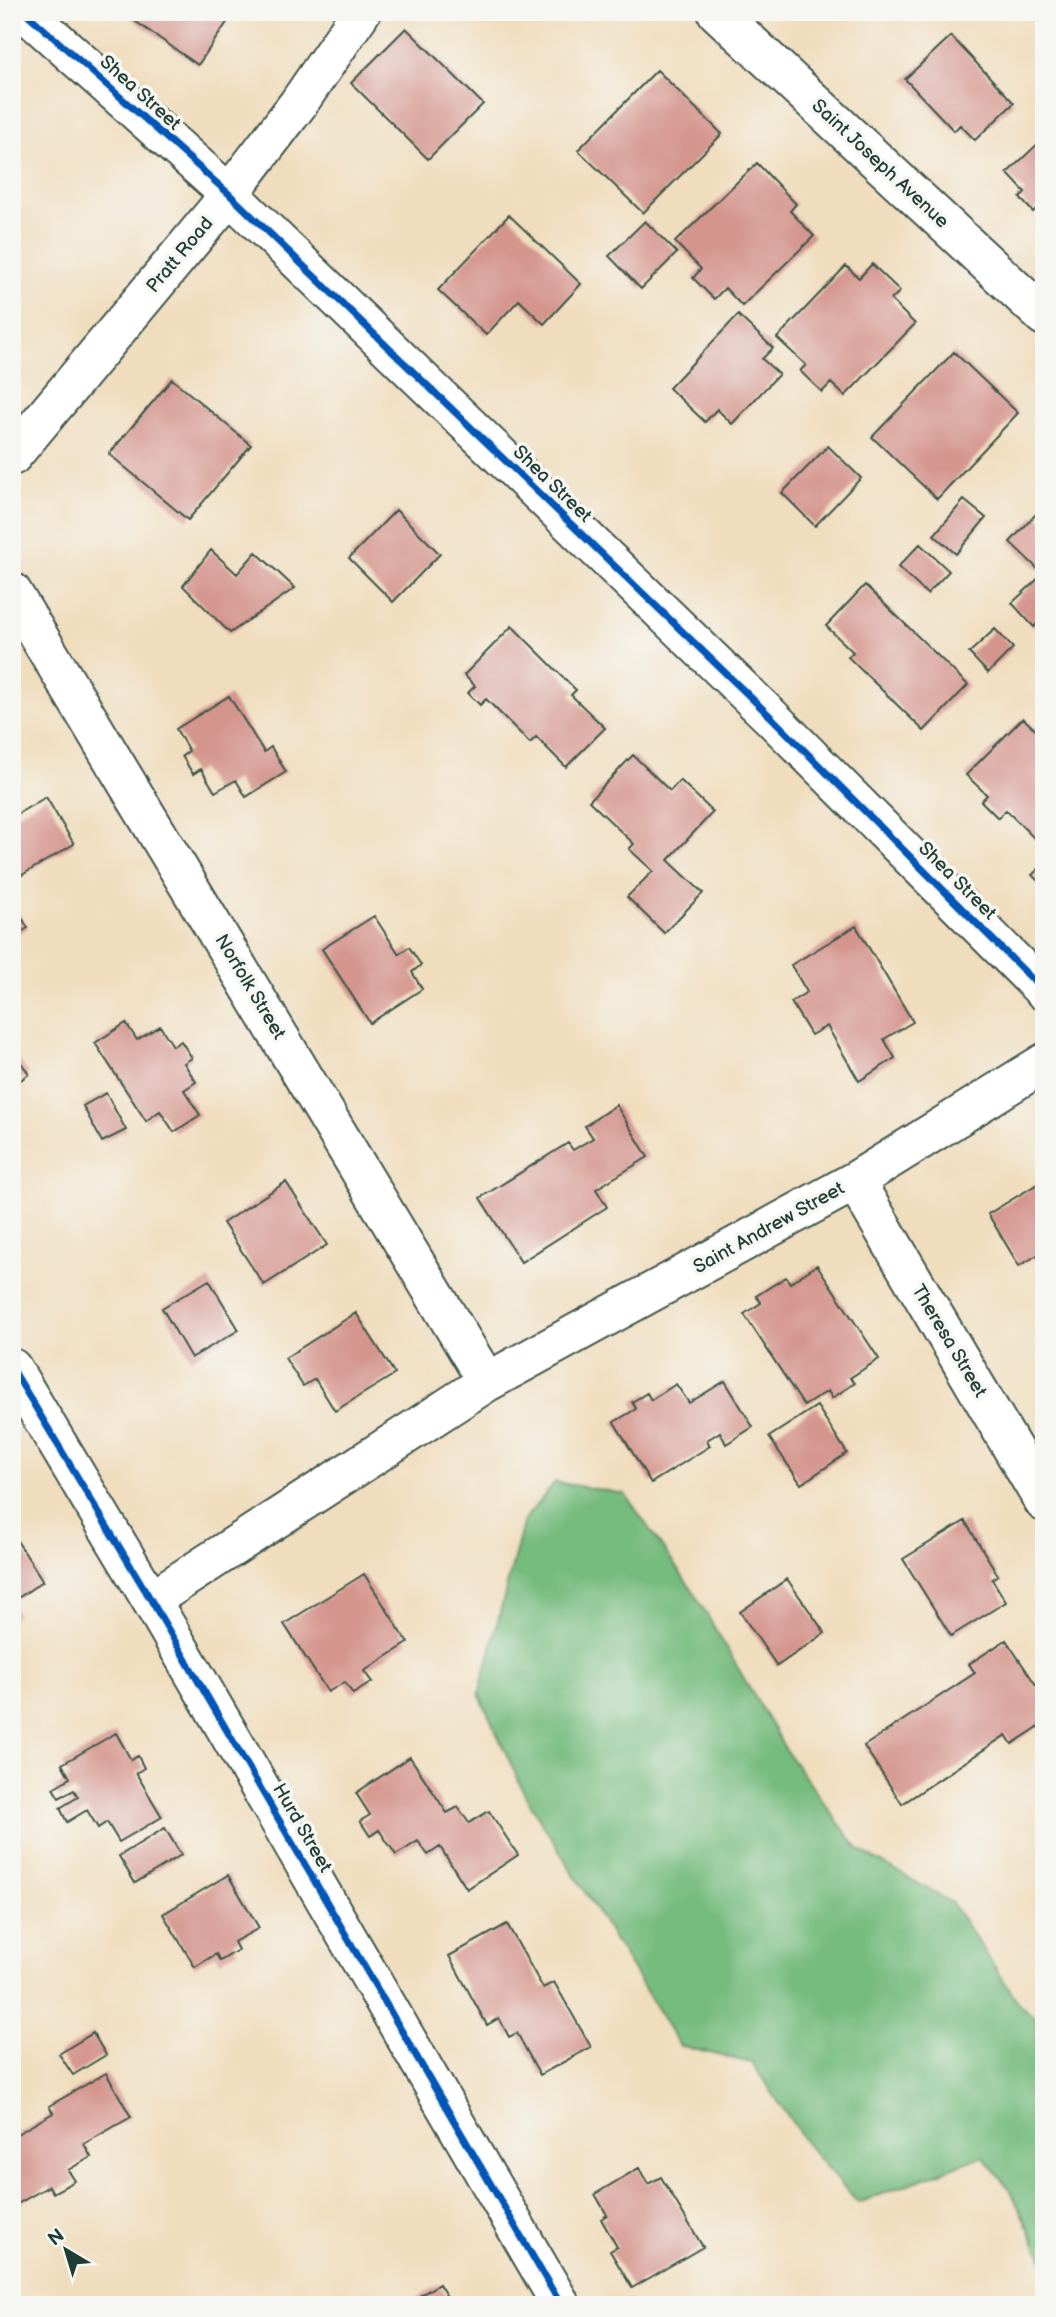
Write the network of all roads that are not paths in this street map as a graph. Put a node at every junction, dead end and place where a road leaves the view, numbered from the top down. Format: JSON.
{"nodes":[{"id":1,"x":25,"y":12,"type":"edge"},
{"id":2,"x":361,"y":12,"type":"edge"},
{"id":3,"x":717,"y":12,"type":"edge"},
{"id":4,"x":229,"y":194,"type":"junction"},
{"id":5,"x":1044,"y":316,"type":"edge"},
{"id":6,"x":12,"y":456,"type":"edge"},
{"id":7,"x":12,"y":592,"type":"edge"},
{"id":8,"x":1044,"y":991,"type":"edge"},
{"id":9,"x":1044,"y":1063,"type":"edge"},
{"id":10,"x":855,"y":1181,"type":"junction"},
{"id":11,"x":12,"y":1368,"type":"edge"},
{"id":12,"x":487,"y":1382,"type":"junction"},
{"id":13,"x":1044,"y":1502,"type":"edge"},
{"id":14,"x":151,"y":1600,"type":"junction"},
{"id":15,"x":561,"y":2305,"type":"edge"}],
"edges":[{"from":1,"to":4,"type":"street","name":"Shea Street"},
{"from":2,"to":4,"type":"street","name":"Pratt Road"},
{"from":3,"to":5,"type":"street","name":"Saint Joseph Avenue"},
{"from":4,"to":6,"type":"street","name":"Pratt Road"},
{"from":4,"to":8,"type":"street","name":"Shea Street"},
{"from":7,"to":12,"type":"street","name":"Norfolk Street"},
{"from":9,"to":10,"type":"street","name":"Saint Andrew Street"},
{"from":10,"to":12,"type":"street","name":"Saint Andrew Street"},
{"from":10,"to":13,"type":"street","name":"Theresa Street"},
{"from":11,"to":14,"type":"street","name":"Hurd Street"},
{"from":12,"to":14,"type":"street","name":"Saint Andrew Street"},
{"from":14,"to":15,"type":"street","name":"Hurd Street"}]}
